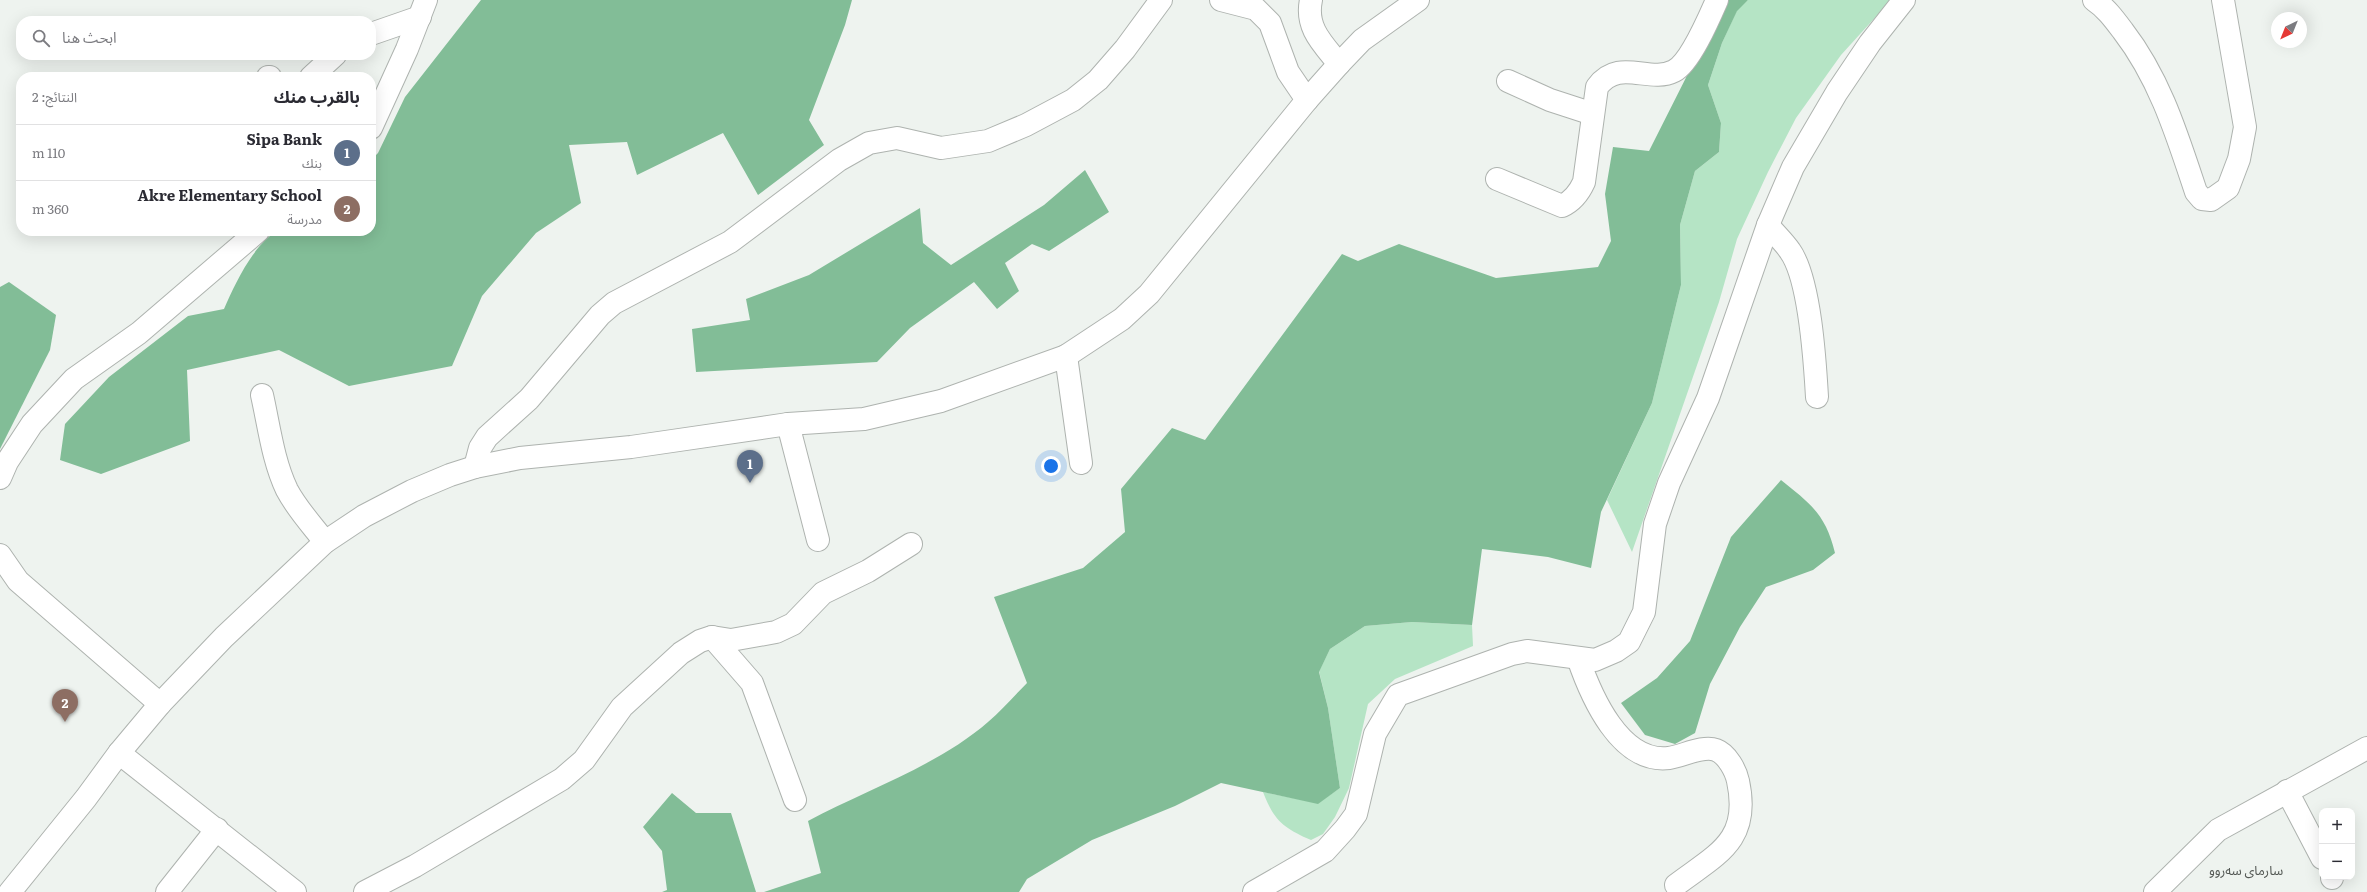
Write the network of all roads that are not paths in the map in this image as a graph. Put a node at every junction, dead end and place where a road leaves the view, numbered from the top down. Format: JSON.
{"nodes":[{"id":1,"x":1161,"y":0,"type":"edge"},
{"id":2,"x":1222,"y":0,"type":"edge"},
{"id":3,"x":1311,"y":0,"type":"edge"},
{"id":4,"x":1418,"y":0,"type":"edge"},
{"id":5,"x":1717,"y":0,"type":"edge"},
{"id":6,"x":1904,"y":0,"type":"edge"},
{"id":7,"x":2094,"y":0,"type":"edge"},
{"id":8,"x":2223,"y":0,"type":"edge"},
{"id":9,"x":423,"y":8,"type":"edge"},
{"id":10,"x":376,"y":32,"type":"edge"},
{"id":11,"x":330,"y":60,"type":"edge"},
{"id":12,"x":1339,"y":64,"type":"junction"},
{"id":13,"x":316,"y":72,"type":"edge"},
{"id":14,"x":1508,"y":82,"type":"dead end"},
{"id":15,"x":1307,"y":100,"type":"junction"},
{"id":16,"x":1593,"y":114,"type":"junction"},
{"id":17,"x":376,"y":116,"type":"edge"},
{"id":18,"x":1497,"y":179,"type":"dead end"},
{"id":19,"x":1768,"y":225,"type":"junction"},
{"id":20,"x":252,"y":236,"type":"edge"},
{"id":21,"x":1066,"y":356,"type":"junction"},
{"id":22,"x":262,"y":395,"type":"dead end"},
{"id":23,"x":1816,"y":397,"type":"dead end"},
{"id":24,"x":788,"y":424,"type":"junction"},
{"id":25,"x":1081,"y":463,"type":"dead end"},
{"id":26,"x":475,"y":467,"type":"junction"},
{"id":27,"x":0,"y":478,"type":"edge"},
{"id":28,"x":818,"y":540,"type":"dead end"},
{"id":29,"x":326,"y":542,"type":"junction"},
{"id":30,"x":911,"y":544,"type":"dead end"},
{"id":31,"x":0,"y":555,"type":"edge"},
{"id":32,"x":712,"y":637,"type":"junction"},
{"id":33,"x":1578,"y":658,"type":"junction"},
{"id":34,"x":160,"y":704,"type":"junction"},
{"id":35,"x":2367,"y":748,"type":"edge"},
{"id":36,"x":119,"y":753,"type":"junction"},
{"id":37,"x":2288,"y":791,"type":"junction"},
{"id":38,"x":795,"y":800,"type":"dead end"},
{"id":39,"x":217,"y":829,"type":"junction"},
{"id":40,"x":2319,"y":852,"type":"edge"},
{"id":41,"x":1676,"y":885,"type":"dead end"},
{"id":42,"x":10,"y":892,"type":"edge"},
{"id":43,"x":167,"y":892,"type":"edge"},
{"id":44,"x":295,"y":892,"type":"edge"},
{"id":45,"x":365,"y":892,"type":"edge"},
{"id":46,"x":1254,"y":892,"type":"edge"},
{"id":47,"x":2154,"y":892,"type":"edge"}],
"edges":[{"from":1,"to":26,"type":"street"},
{"from":2,"to":15,"type":"street"},
{"from":3,"to":12,"type":"street"},
{"from":4,"to":12,"type":"street"},
{"from":5,"to":16,"type":"street"},
{"from":6,"to":19,"type":"street"},
{"from":7,"to":8,"type":"street"},
{"from":9,"to":10,"type":"street"},
{"from":9,"to":17,"type":"street"},
{"from":11,"to":13,"type":"street"},
{"from":12,"to":15,"type":"street"},
{"from":14,"to":16,"type":"street"},
{"from":15,"to":21,"type":"street"},
{"from":16,"to":18,"type":"street"},
{"from":19,"to":23,"type":"street"},
{"from":19,"to":33,"type":"street"},
{"from":20,"to":27,"type":"street"},
{"from":21,"to":24,"type":"street"},
{"from":21,"to":25,"type":"street"},
{"from":22,"to":29,"type":"street"},
{"from":24,"to":26,"type":"street"},
{"from":24,"to":28,"type":"street"},
{"from":26,"to":29,"type":"street"},
{"from":29,"to":34,"type":"street"},
{"from":30,"to":32,"type":"street"},
{"from":31,"to":34,"type":"street"},
{"from":32,"to":38,"type":"street"},
{"from":32,"to":45,"type":"street"},
{"from":33,"to":41,"type":"street"},
{"from":33,"to":46,"type":"street"},
{"from":34,"to":36,"type":"street"},
{"from":35,"to":37,"type":"street"},
{"from":36,"to":39,"type":"street"},
{"from":36,"to":42,"type":"street"},
{"from":37,"to":40,"type":"street"},
{"from":37,"to":47,"type":"street"},
{"from":39,"to":43,"type":"street"},
{"from":39,"to":44,"type":"street"}]}
